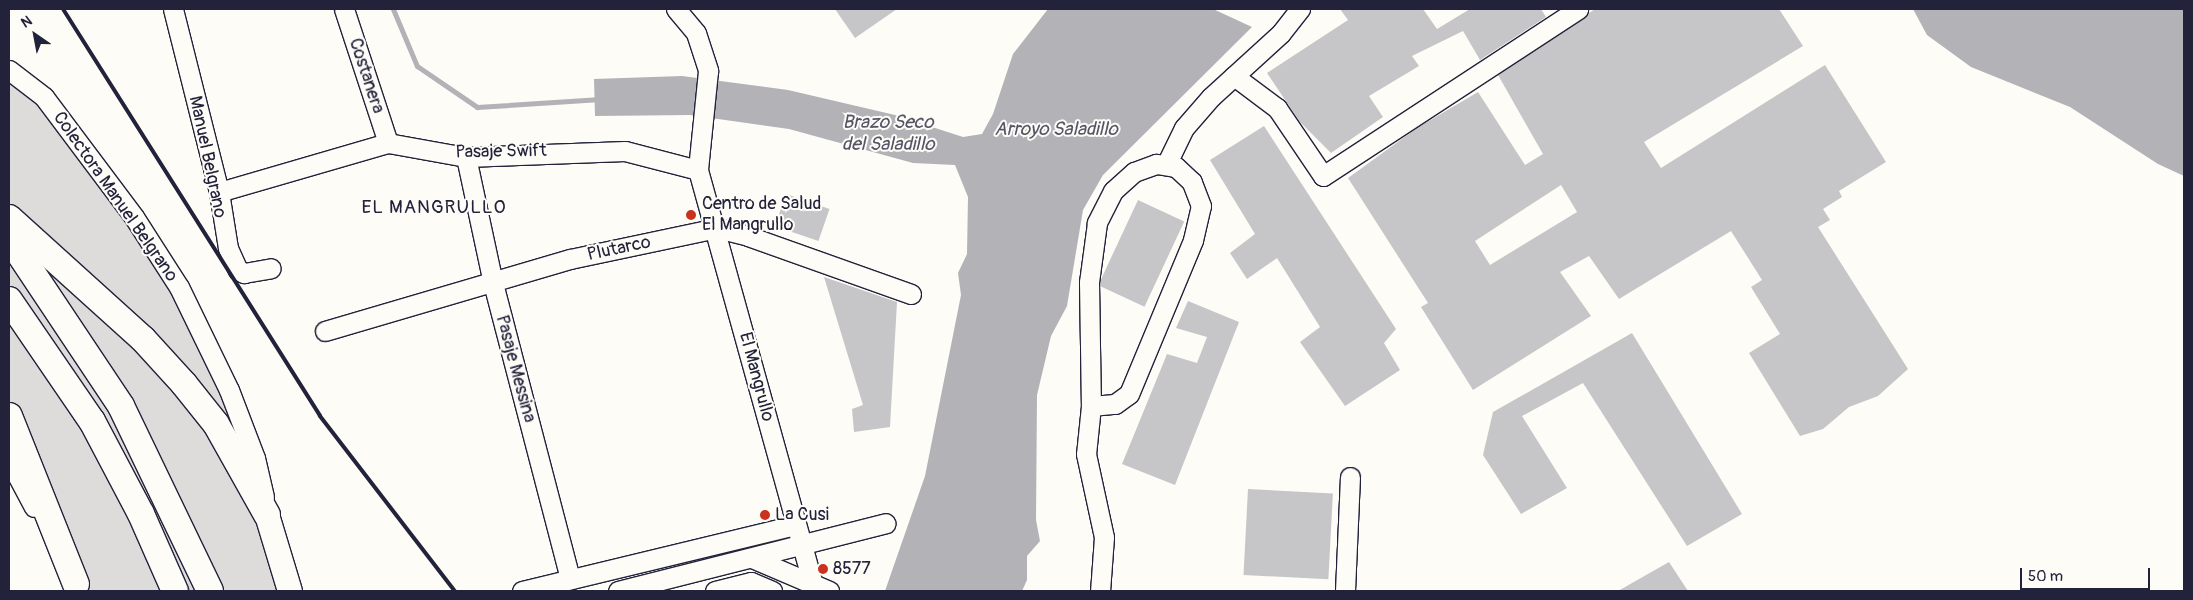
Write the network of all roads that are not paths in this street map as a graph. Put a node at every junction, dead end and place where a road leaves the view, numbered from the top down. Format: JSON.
{"nodes":[{"id":1,"x":173,"y":9,"type":"edge"},
{"id":2,"x":344,"y":9,"type":"edge"},
{"id":3,"x":676,"y":9,"type":"edge"},
{"id":4,"x":1300,"y":9,"type":"edge"},
{"id":5,"x":1578,"y":9,"type":"edge"},
{"id":6,"x":9,"y":70,"type":"edge"},
{"id":7,"x":1234,"y":76,"type":"junction"},
{"id":8,"x":388,"y":143,"type":"junction"},
{"id":9,"x":466,"y":157,"type":"junction"},
{"id":10,"x":1166,"y":166,"type":"junction"},
{"id":11,"x":698,"y":170,"type":"junction"},
{"id":12,"x":219,"y":192,"type":"junction"},
{"id":13,"x":9,"y":218,"type":"edge"},
{"id":14,"x":716,"y":228,"type":"junction"},
{"id":15,"x":9,"y":238,"type":"edge"},
{"id":16,"x":271,"y":268,"type":"dead end"},
{"id":17,"x":493,"y":283,"type":"junction"},
{"id":18,"x":911,"y":294,"type":"dead end"},
{"id":19,"x":9,"y":300,"type":"edge"},
{"id":20,"x":325,"y":331,"type":"dead end"},
{"id":21,"x":1091,"y":406,"type":"junction"},
{"id":22,"x":9,"y":416,"type":"edge"},
{"id":23,"x":9,"y":460,"type":"edge"},
{"id":24,"x":1350,"y":477,"type":"dead end"},
{"id":25,"x":268,"y":515,"type":"junction"},
{"id":26,"x":886,"y":523,"type":"dead end"},
{"id":27,"x":795,"y":525,"type":"junction"},
{"id":28,"x":801,"y":545,"type":"junction"},
{"id":29,"x":752,"y":558,"type":"junction"},
{"id":30,"x":570,"y":579,"type":"junction"},
{"id":31,"x":77,"y":588,"type":"edge"},
{"id":32,"x":819,"y":589,"type":"edge"},
{"id":33,"x":175,"y":591,"type":"edge"},
{"id":34,"x":210,"y":591,"type":"edge"},
{"id":35,"x":290,"y":591,"type":"edge"},
{"id":36,"x":522,"y":591,"type":"edge"},
{"id":37,"x":618,"y":591,"type":"edge"},
{"id":38,"x":715,"y":591,"type":"edge"},
{"id":39,"x":772,"y":591,"type":"edge"},
{"id":40,"x":1100,"y":591,"type":"edge"},
{"id":41,"x":1345,"y":591,"type":"edge"}],
"edges":[{"from":1,"to":12,"type":"street","name":"Manuel Belgrano"},
{"from":2,"to":8,"type":"street","name":"Costanera"},
{"from":3,"to":11,"type":"street"},
{"from":4,"to":7,"type":"street"},
{"from":5,"to":7,"type":"street"},
{"from":6,"to":25,"type":"street","name":"Colectora Manuel Belgrano"},
{"from":7,"to":10,"type":"street"},
{"from":8,"to":9,"type":"street","name":"Pasaje Swift"},
{"from":8,"to":12,"type":"street","name":"Pasaje Swift"},
{"from":9,"to":11,"type":"street","name":"Pasaje Swift"},
{"from":9,"to":17,"type":"street","name":"Pasaje Messina"},
{"from":10,"to":21,"type":"street"},
{"from":10,"to":21,"type":"street"},
{"from":11,"to":14,"type":"street","name":"El Mangrullo"},
{"from":12,"to":16,"type":"street","name":"Manuel Belgrano"},
{"from":13,"to":25,"type":"highway"},
{"from":14,"to":17,"type":"street","name":"Plutarco"},
{"from":14,"to":18,"type":"street","name":"Plutarco"},
{"from":14,"to":27,"type":"street","name":"El Mangrullo"},
{"from":15,"to":34,"type":"highway"},
{"from":17,"to":20,"type":"street","name":"Plutarco"},
{"from":17,"to":30,"type":"street","name":"Pasaje Messina"},
{"from":19,"to":33,"type":"highway"},
{"from":21,"to":40,"type":"street"},
{"from":22,"to":31,"type":"highway"},
{"from":23,"to":31,"type":"street"},
{"from":24,"to":41,"type":"street"},
{"from":25,"to":35,"type":"main road","name":"Colectora Manuel Belgrano"},
{"from":26,"to":28,"type":"street"},
{"from":27,"to":28,"type":"street","name":"El Mangrullo"},
{"from":27,"to":30,"type":"street"},
{"from":28,"to":29,"type":"street"},
{"from":28,"to":32,"type":"street","name":"El Mangrullo"},
{"from":29,"to":32,"type":"street"},
{"from":29,"to":37,"type":"street"},
{"from":30,"to":36,"type":"street"},
{"from":38,"to":39,"type":"street"}]}
